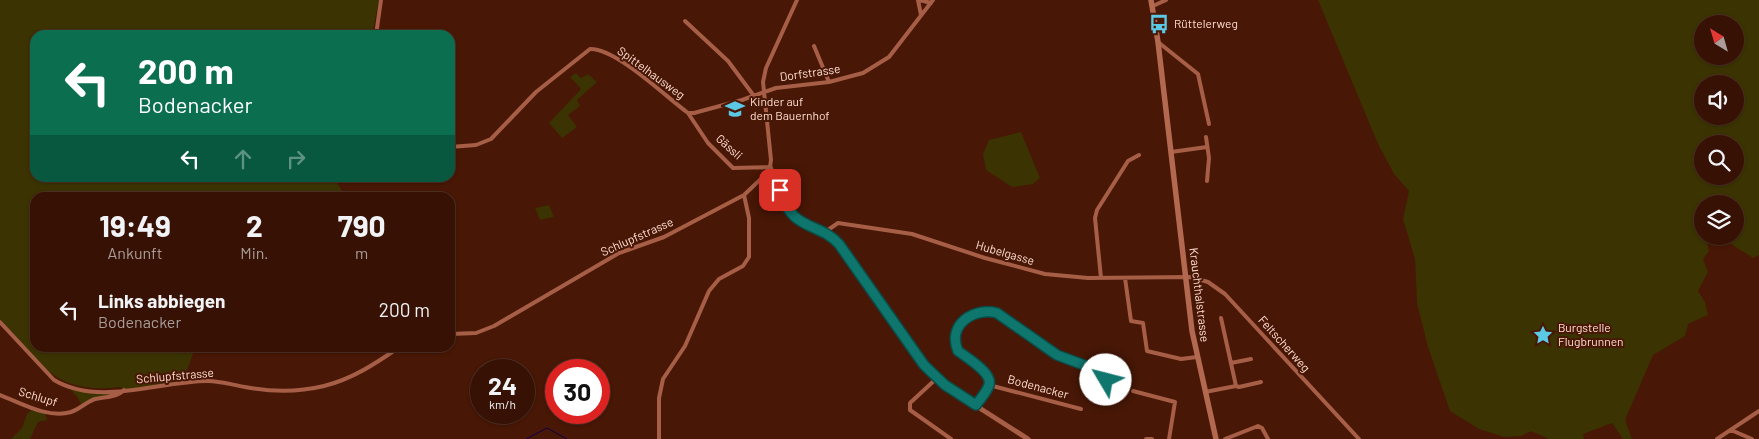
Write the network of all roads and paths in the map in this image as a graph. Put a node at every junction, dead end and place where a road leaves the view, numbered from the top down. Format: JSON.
{"nodes":[{"id":1,"x":381,"y":0,"type":"edge"},
{"id":2,"x":797,"y":0,"type":"edge"},
{"id":3,"x":919,"y":0,"type":"edge"},
{"id":4,"x":1166,"y":0,"type":"edge"},
{"id":5,"x":932,"y":2,"type":"edge"},
{"id":6,"x":1152,"y":3,"type":"edge"},
{"id":7,"x":921,"y":15,"type":"junction"},
{"id":8,"x":685,"y":21,"type":"dead end"},
{"id":9,"x":377,"y":30,"type":"edge"},
{"id":10,"x":1158,"y":42,"type":"junction"},
{"id":11,"x":814,"y":46,"type":"dead end"},
{"id":12,"x":829,"y":82,"type":"junction"},
{"id":13,"x":763,"y":93,"type":"junction"},
{"id":14,"x":754,"y":96,"type":"junction"},
{"id":15,"x":688,"y":113,"type":"junction"},
{"id":16,"x":1209,"y":124,"type":"dead end"},
{"id":17,"x":1206,"y":137,"type":"dead end"},
{"id":18,"x":455,"y":147,"type":"edge"},
{"id":19,"x":1207,"y":147,"type":"junction"},
{"id":20,"x":1171,"y":152,"type":"junction"},
{"id":21,"x":1139,"y":155,"type":"dead end"},
{"id":22,"x":770,"y":167,"type":"junction"},
{"id":23,"x":1206,"y":181,"type":"dead end"},
{"id":24,"x":744,"y":195,"type":"junction"},
{"id":25,"x":825,"y":232,"type":"junction"},
{"id":26,"x":1186,"y":277,"type":"junction"},
{"id":27,"x":1101,"y":278,"type":"junction"},
{"id":28,"x":1126,"y":278,"type":"junction"},
{"id":29,"x":1221,"y":318,"type":"dead end"},
{"id":30,"x":0,"y":322,"type":"edge"},
{"id":31,"x":455,"y":334,"type":"edge"},
{"id":32,"x":392,"y":352,"type":"edge"},
{"id":33,"x":1197,"y":357,"type":"junction"},
{"id":34,"x":1251,"y":359,"type":"dead end"},
{"id":35,"x":1231,"y":363,"type":"junction"},
{"id":36,"x":1108,"y":374,"type":"dead end"},
{"id":37,"x":937,"y":378,"type":"junction"},
{"id":38,"x":1261,"y":382,"type":"dead end"},
{"id":39,"x":989,"y":385,"type":"junction"},
{"id":40,"x":1236,"y":386,"type":"junction"},
{"id":41,"x":124,"y":390,"type":"junction"},
{"id":42,"x":1133,"y":391,"type":"dead end"},
{"id":43,"x":1205,"y":392,"type":"junction"},
{"id":44,"x":0,"y":395,"type":"edge"},
{"id":45,"x":976,"y":405,"type":"junction"},
{"id":46,"x":1081,"y":409,"type":"dead end"},
{"id":47,"x":1759,"y":412,"type":"edge"},
{"id":48,"x":1731,"y":430,"type":"junction"},
{"id":49,"x":659,"y":439,"type":"edge"},
{"id":50,"x":951,"y":439,"type":"edge"},
{"id":51,"x":1028,"y":439,"type":"edge"},
{"id":52,"x":1146,"y":439,"type":"edge"},
{"id":53,"x":1152,"y":439,"type":"edge"},
{"id":54,"x":1169,"y":439,"type":"edge"},
{"id":55,"x":1216,"y":439,"type":"edge"},
{"id":56,"x":1225,"y":439,"type":"edge"},
{"id":57,"x":1268,"y":439,"type":"edge"},
{"id":58,"x":1359,"y":439,"type":"edge"},
{"id":59,"x":1717,"y":439,"type":"edge"},
{"id":60,"x":1752,"y":439,"type":"edge"}],
"edges":[{"from":1,"to":9,"type":"street"},
{"from":2,"to":13,"type":"street"},
{"from":3,"to":5,"type":"street"},
{"from":3,"to":7,"type":"street"},
{"from":4,"to":6,"type":"street"},
{"from":5,"to":7,"type":"street","name":"Dorfstrasse"},
{"from":6,"to":10,"type":"main road","name":"Krauchthalstrasse"},
{"from":7,"to":12,"type":"street","name":"Dorfstrasse"},
{"from":8,"to":14,"type":"street"},
{"from":10,"to":16,"type":"street"},
{"from":10,"to":20,"type":"main road","name":"Krauchthalstrasse"},
{"from":11,"to":12,"type":"street"},
{"from":12,"to":13,"type":"street","name":"Dorfstrasse"},
{"from":13,"to":14,"type":"street","name":"Spittelhausweg"},
{"from":13,"to":22,"type":"street"},
{"from":14,"to":15,"type":"street","name":"Spittelhausweg"},
{"from":15,"to":18,"type":"street","name":"Spittelhausweg"},
{"from":15,"to":22,"type":"street","name":"Gässli"},
{"from":17,"to":19,"type":"street"},
{"from":19,"to":20,"type":"street"},
{"from":19,"to":23,"type":"street"},
{"from":20,"to":26,"type":"main road","name":"Krauchthalstrasse"},
{"from":21,"to":27,"type":"street"},
{"from":22,"to":24,"type":"street","name":"Schlupfstrasse"},
{"from":22,"to":25,"type":"street"},
{"from":24,"to":31,"type":"street","name":"Schlupfstrasse"},
{"from":24,"to":49,"type":"street"},
{"from":25,"to":27,"type":"street","name":"Hubelgasse"},
{"from":25,"to":37,"type":"street"},
{"from":26,"to":28,"type":"street","name":"Hubelgasse"},
{"from":26,"to":33,"type":"main road","name":"Krauchthalstrasse"},
{"from":26,"to":58,"type":"street","name":"Feltscherweg"},
{"from":27,"to":28,"type":"street","name":"Hubelgasse"},
{"from":28,"to":33,"type":"street"},
{"from":29,"to":35,"type":"street"},
{"from":30,"to":41,"type":"street","name":"Schlupfstrasse"},
{"from":32,"to":41,"type":"street","name":"Schlupfstrasse"},
{"from":33,"to":43,"type":"main road","name":"Krauchthalstrasse"},
{"from":34,"to":35,"type":"street"},
{"from":35,"to":40,"type":"street"},
{"from":36,"to":39,"type":"street","name":"Bodenacker"},
{"from":37,"to":45,"type":"street"},
{"from":37,"to":50,"type":"street"},
{"from":38,"to":40,"type":"street"},
{"from":39,"to":45,"type":"street","name":"Bodenacker"},
{"from":39,"to":46,"type":"street","name":"Bodenacker"},
{"from":40,"to":43,"type":"street"},
{"from":41,"to":44,"type":"street","name":"Schlupf"},
{"from":42,"to":54,"type":"street"},
{"from":43,"to":55,"type":"main road","name":"Krauchthalstrasse"},
{"from":45,"to":51,"type":"street"},
{"from":47,"to":48,"type":"street"},
{"from":48,"to":59,"type":"street"},
{"from":48,"to":60,"type":"street"},
{"from":52,"to":53,"type":"street"},
{"from":56,"to":57,"type":"street"}]}
